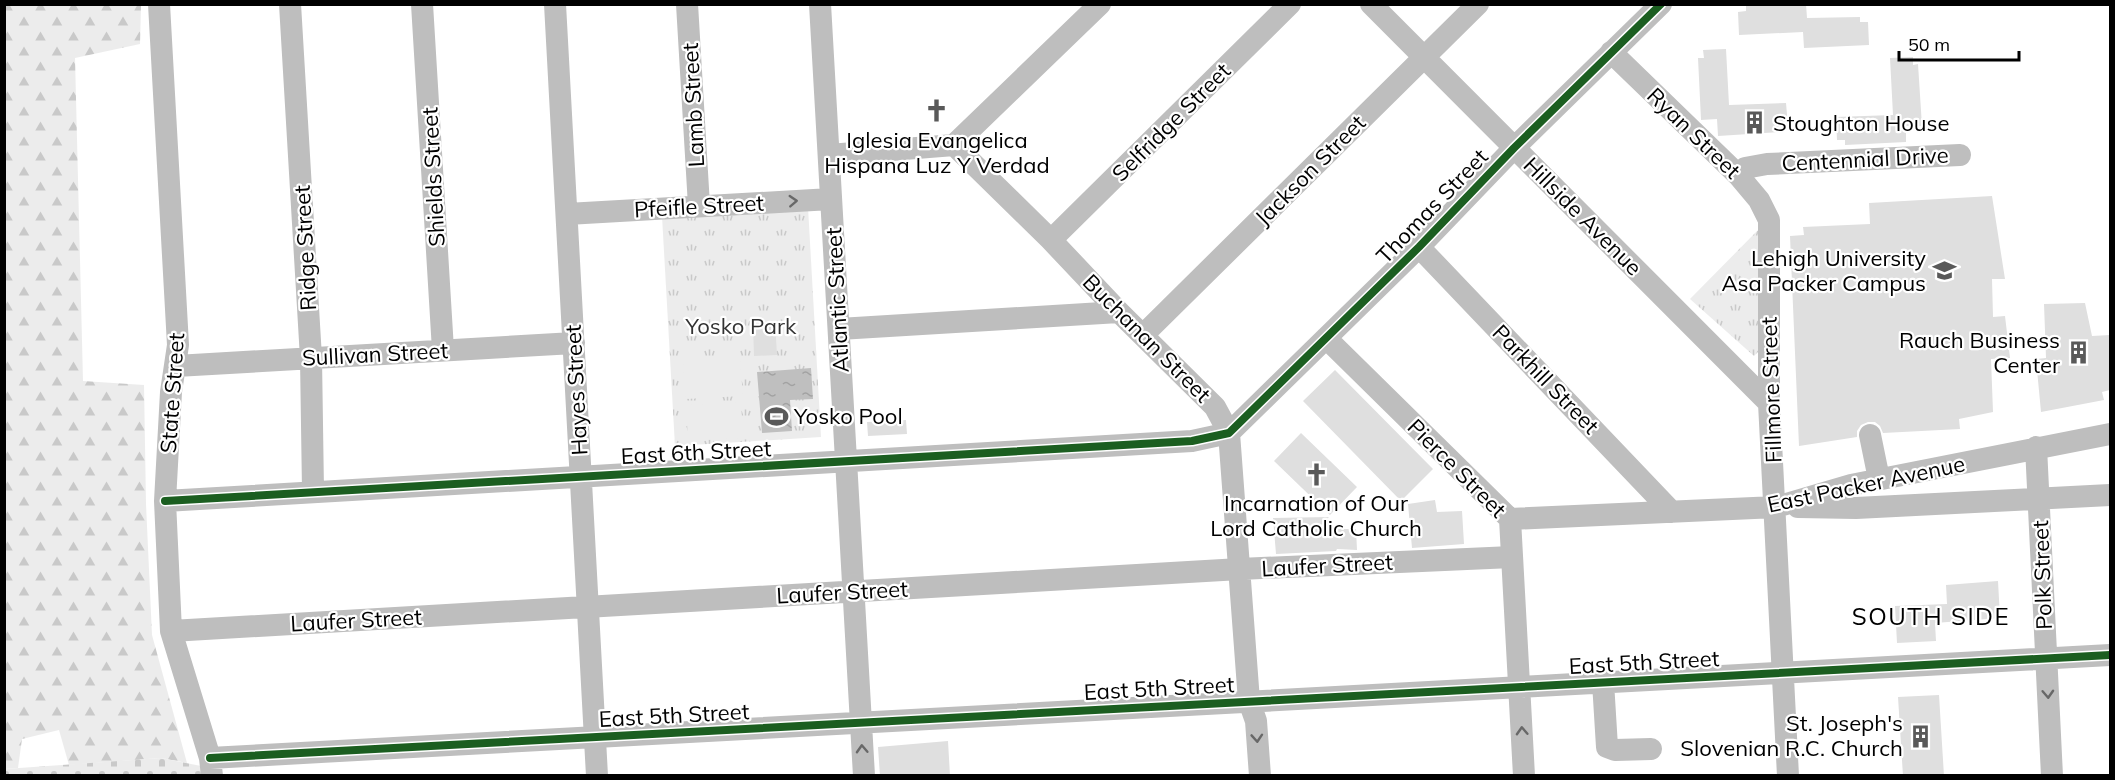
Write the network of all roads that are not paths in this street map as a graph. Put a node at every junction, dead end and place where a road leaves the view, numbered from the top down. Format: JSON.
{"nodes":[{"id":1,"x":159,"y":4,"type":"edge"},
{"id":2,"x":290,"y":4,"type":"edge"},
{"id":3,"x":422,"y":4,"type":"edge"},
{"id":4,"x":555,"y":4,"type":"edge"},
{"id":5,"x":687,"y":4,"type":"edge"},
{"id":6,"x":820,"y":4,"type":"edge"},
{"id":7,"x":1100,"y":4,"type":"edge"},
{"id":8,"x":1290,"y":4,"type":"edge"},
{"id":9,"x":1371,"y":4,"type":"edge"},
{"id":10,"x":1478,"y":4,"type":"edge"},
{"id":11,"x":1661,"y":4,"type":"edge"},
{"id":12,"x":1611,"y":52,"type":"junction"},
{"id":13,"x":1424,"y":57,"type":"junction"},
{"id":14,"x":954,"y":145,"type":"junction"},
{"id":15,"x":1514,"y":148,"type":"junction"},
{"id":16,"x":829,"y":155,"type":"junction"},
{"id":17,"x":1960,"y":155,"type":"dead end"},
{"id":18,"x":1738,"y":175,"type":"junction"},
{"id":19,"x":831,"y":199,"type":"junction"},
{"id":20,"x":699,"y":206,"type":"junction"},
{"id":21,"x":567,"y":214,"type":"junction"},
{"id":22,"x":1769,"y":220,"type":"joint"},
{"id":23,"x":1052,"y":240,"type":"junction"},
{"id":24,"x":1419,"y":247,"type":"junction"},
{"id":25,"x":1119,"y":312,"type":"junction"},
{"id":26,"x":838,"y":329,"type":"junction"},
{"id":27,"x":1143,"y":334,"type":"junction"},
{"id":28,"x":1326,"y":338,"type":"junction"},
{"id":29,"x":574,"y":343,"type":"junction"},
{"id":30,"x":443,"y":350,"type":"junction"},
{"id":31,"x":311,"y":358,"type":"junction"},
{"id":32,"x":176,"y":366,"type":"junction"},
{"id":33,"x":1769,"y":403,"type":"junction"},
{"id":34,"x":1229,"y":433,"type":"junction"},
{"id":35,"x":2110,"y":434,"type":"edge"},
{"id":36,"x":1870,"y":435,"type":"dead end"},
{"id":37,"x":2036,"y":447,"type":"junction"},
{"id":38,"x":846,"y":462,"type":"junction"},
{"id":39,"x":581,"y":477,"type":"junction"},
{"id":40,"x":1879,"y":479,"type":"junction"},
{"id":41,"x":313,"y":492,"type":"junction"},
{"id":42,"x":2110,"y":495,"type":"edge"},
{"id":43,"x":2039,"y":498,"type":"junction"},
{"id":44,"x":165,"y":501,"type":"junction"},
{"id":45,"x":1776,"y":507,"type":"junction"},
{"id":46,"x":1672,"y":512,"type":"junction"},
{"id":47,"x":1510,"y":519,"type":"junction"},
{"id":48,"x":1512,"y":557,"type":"junction"},
{"id":49,"x":1239,"y":569,"type":"junction"},
{"id":50,"x":854,"y":592,"type":"junction"},
{"id":51,"x":588,"y":606,"type":"junction"},
{"id":52,"x":171,"y":630,"type":"junction"},
{"id":53,"x":2110,"y":655,"type":"edge"},
{"id":54,"x":2046,"y":658,"type":"junction"},
{"id":55,"x":1783,"y":672,"type":"junction"},
{"id":56,"x":1603,"y":682,"type":"junction"},
{"id":57,"x":1519,"y":687,"type":"junction"},
{"id":58,"x":1249,"y":702,"type":"junction"},
{"id":59,"x":861,"y":723,"type":"junction"},
{"id":60,"x":595,"y":737,"type":"junction"},
{"id":61,"x":1651,"y":749,"type":"dead end"},
{"id":62,"x":211,"y":767,"type":"edge"},
{"id":63,"x":597,"y":776,"type":"edge"},
{"id":64,"x":864,"y":776,"type":"edge"},
{"id":65,"x":1260,"y":776,"type":"edge"},
{"id":66,"x":1524,"y":776,"type":"edge"},
{"id":67,"x":1788,"y":776,"type":"edge"},
{"id":68,"x":2052,"y":776,"type":"edge"}],
"edges":[{"from":1,"to":32,"type":"street","name":"State Street"},
{"from":2,"to":31,"type":"street","name":"Ridge Street"},
{"from":3,"to":30,"type":"street","name":"Shields Street"},
{"from":4,"to":21,"type":"street","name":"Hayes Street"},
{"from":5,"to":20,"type":"street","name":"Lamb Street"},
{"from":6,"to":16,"type":"street","name":"Atlantic Street"},
{"from":7,"to":14,"type":"street"},
{"from":8,"to":23,"type":"street","name":"Selfridge Street"},
{"from":9,"to":13,"type":"street","name":"Hillside Avenue"},
{"from":10,"to":13,"type":"street","name":"Jackson Street"},
{"from":11,"to":12,"type":"street","name":"Thomas Street"},
{"from":12,"to":15,"type":"street","name":"Thomas Street"},
{"from":12,"to":18,"type":"street","name":"Ryan Street"},
{"from":13,"to":15,"type":"street","name":"Hillside Avenue"},
{"from":13,"to":27,"type":"street","name":"Jackson Street"},
{"from":14,"to":16,"type":"street"},
{"from":14,"to":23,"type":"street","name":"Buchanan Street"},
{"from":15,"to":24,"type":"street","name":"Thomas Street"},
{"from":15,"to":33,"type":"street","name":"Hillside Avenue"},
{"from":16,"to":19,"type":"street","name":"Atlantic Street"},
{"from":17,"to":18,"type":"street","name":"Centennial Drive"},
{"from":18,"to":22,"type":"street","name":"Ryan Street"},
{"from":20,"to":19,"type":"street","name":"Pfeifle Street","one_way":true},
{"from":19,"to":26,"type":"street","name":"Atlantic Street"},
{"from":20,"to":21,"type":"street","name":"Pfeifle Street"},
{"from":21,"to":29,"type":"street","name":"Hayes Street"},
{"from":22,"to":33,"type":"street","name":"Fillmore Street"},
{"from":23,"to":25,"type":"street","name":"Buchanan Street"},
{"from":24,"to":28,"type":"street","name":"Thomas Street"},
{"from":24,"to":46,"type":"street","name":"Parkhill Street"},
{"from":25,"to":26,"type":"street"},
{"from":25,"to":27,"type":"street","name":"Buchanan Street"},
{"from":26,"to":38,"type":"street","name":"Atlantic Street"},
{"from":27,"to":34,"type":"street","name":"Buchanan Street"},
{"from":28,"to":34,"type":"street","name":"Thomas Street"},
{"from":28,"to":47,"type":"street","name":"Pierce Street"},
{"from":29,"to":30,"type":"street","name":"Sullivan Street"},
{"from":29,"to":39,"type":"street","name":"Hayes Street"},
{"from":30,"to":31,"type":"street","name":"Sullivan Street"},
{"from":31,"to":32,"type":"street","name":"Sullivan Street"},
{"from":31,"to":41,"type":"street","name":"Ridge Street"},
{"from":32,"to":44,"type":"street","name":"State Street"},
{"from":33,"to":45,"type":"street","name":"Fillmore Street"},
{"from":34,"to":38,"type":"street","name":"East 6th Street"},
{"from":34,"to":49,"type":"street","name":"Buchanan Street"},
{"from":35,"to":37,"type":"street","name":"East Packer Avenue"},
{"from":36,"to":40,"type":"street"},
{"from":37,"to":40,"type":"street","name":"East Packer Avenue"},
{"from":37,"to":43,"type":"street","name":"Polk Street"},
{"from":38,"to":39,"type":"street","name":"East 6th Street"},
{"from":38,"to":50,"type":"street","name":"Atlantic Street"},
{"from":39,"to":41,"type":"street","name":"East 6th Street"},
{"from":39,"to":51,"type":"street","name":"Hayes Street"},
{"from":40,"to":45,"type":"street","name":"East Packer Avenue"},
{"from":41,"to":44,"type":"street","name":"East 6th Street"},
{"from":42,"to":43,"type":"street"},
{"from":43,"to":45,"type":"street"},
{"from":43,"to":54,"type":"street","name":"Polk Street"},
{"from":44,"to":52,"type":"street","name":"State Street"},
{"from":45,"to":46,"type":"street","name":"East Packer Avenue"},
{"from":45,"to":55,"type":"street","name":"Fillmore Street"},
{"from":46,"to":47,"type":"street","name":"East Packer Avenue"},
{"from":47,"to":48,"type":"street","name":"Pierce Street"},
{"from":48,"to":49,"type":"street","name":"Laufer Street"},
{"from":48,"to":57,"type":"street","name":"Pierce Street"},
{"from":49,"to":50,"type":"street","name":"Laufer Street"},
{"from":49,"to":58,"type":"street","name":"Buchanan Street"},
{"from":50,"to":51,"type":"street","name":"Laufer Street"},
{"from":50,"to":59,"type":"street","name":"Atlantic Street"},
{"from":51,"to":52,"type":"street","name":"Laufer Street"},
{"from":51,"to":60,"type":"street","name":"Hayes Street"},
{"from":52,"to":62,"type":"street","name":"State Street"},
{"from":53,"to":54,"type":"street","name":"East 5th Street"},
{"from":54,"to":55,"type":"street","name":"East 5th Street"},
{"from":54,"to":68,"type":"street","name":"Polk Street","one_way":true},
{"from":55,"to":56,"type":"street","name":"East 5th Street"},
{"from":55,"to":67,"type":"street","name":"Fillmore Street"},
{"from":56,"to":57,"type":"street","name":"East 5th Street"},
{"from":56,"to":61,"type":"street"},
{"from":57,"to":58,"type":"street","name":"East 5th Street"},
{"from":66,"to":57,"type":"street","name":"Pierce Street","one_way":true},
{"from":58,"to":59,"type":"street","name":"East 5th Street"},
{"from":58,"to":65,"type":"street","name":"Buchanan Street","one_way":true},
{"from":59,"to":60,"type":"street","name":"East 5th Street"},
{"from":64,"to":59,"type":"street","name":"Atlantic Street","one_way":true},
{"from":60,"to":62,"type":"street","name":"East 5th Street"},
{"from":60,"to":63,"type":"street","name":"Hayes Street"}]}
